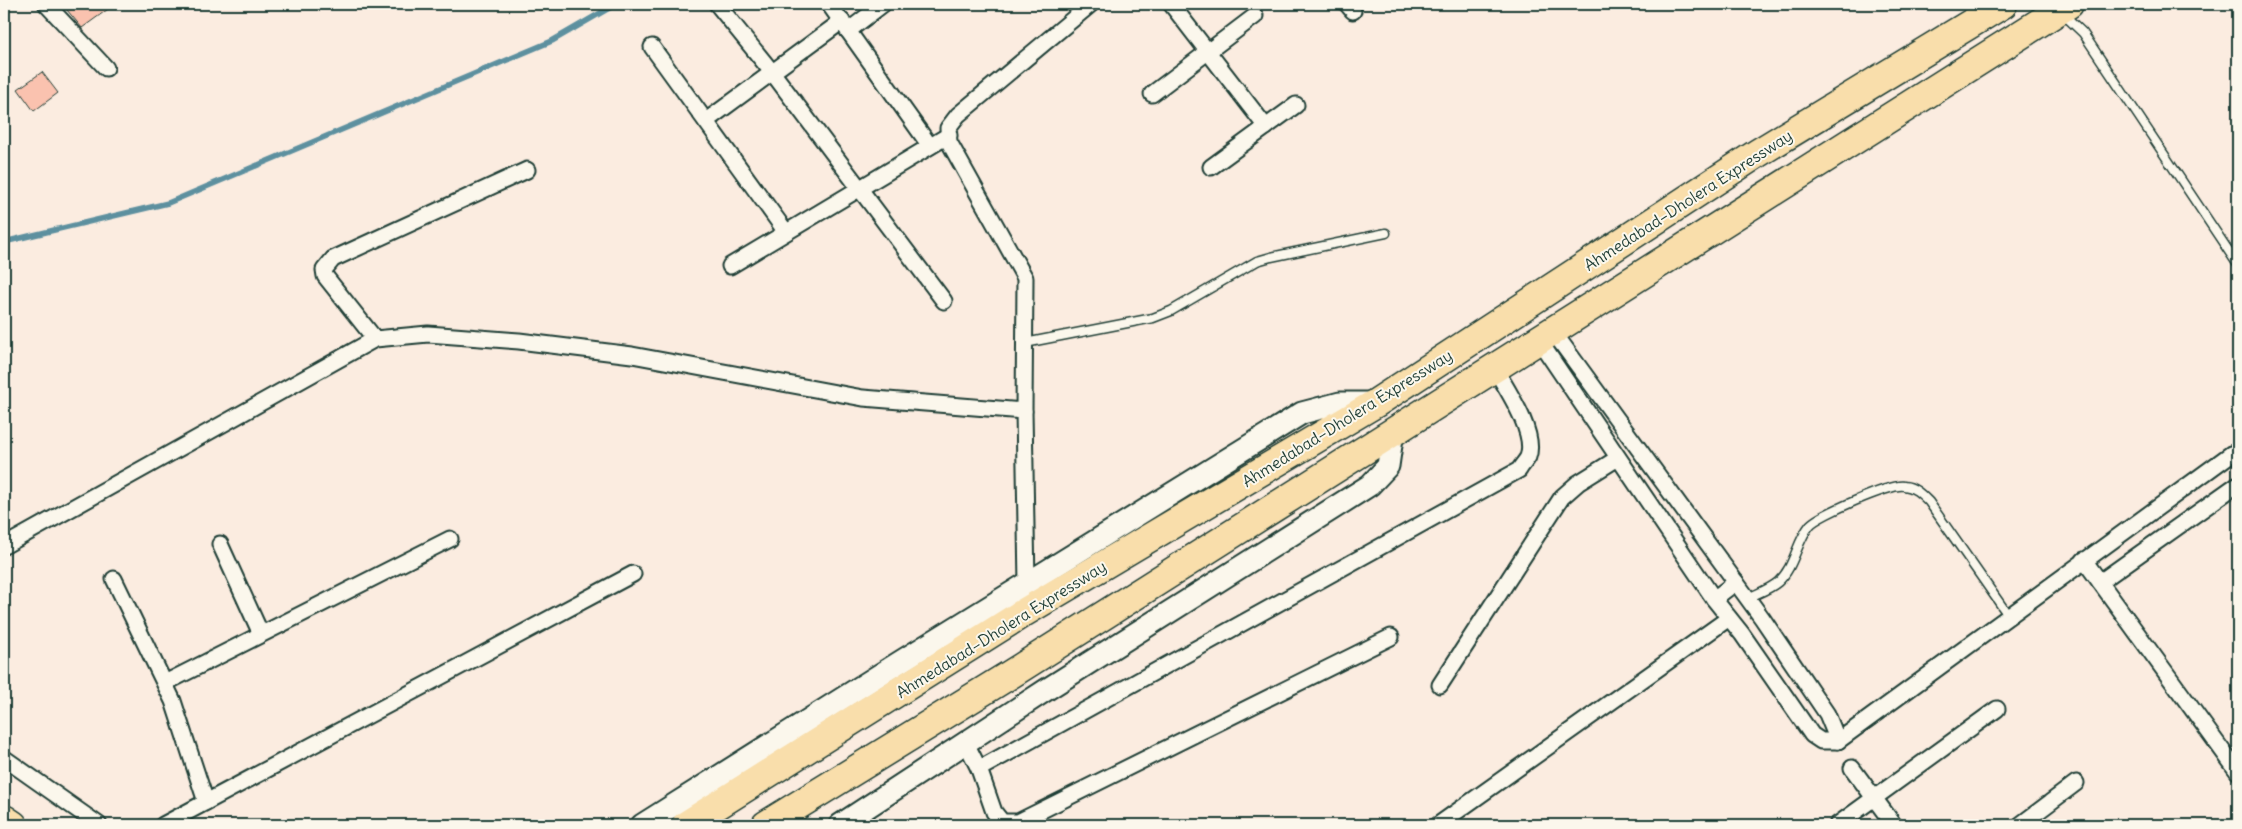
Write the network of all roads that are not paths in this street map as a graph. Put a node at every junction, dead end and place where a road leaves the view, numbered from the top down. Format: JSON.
{"nodes":[{"id":1,"x":46,"y":4,"type":"edge"},
{"id":2,"x":716,"y":4,"type":"edge"},
{"id":3,"x":829,"y":4,"type":"edge"},
{"id":4,"x":883,"y":4,"type":"edge"},
{"id":5,"x":1091,"y":4,"type":"edge"},
{"id":6,"x":1171,"y":4,"type":"edge"},
{"id":7,"x":2003,"y":4,"type":"edge"},
{"id":8,"x":2060,"y":6,"type":"edge"},
{"id":9,"x":1256,"y":16,"type":"dead end"},
{"id":10,"x":845,"y":26,"type":"junction"},
{"id":11,"x":652,"y":47,"type":"dead end"},
{"id":12,"x":1207,"y":51,"type":"junction"},
{"id":13,"x":106,"y":68,"type":"dead end"},
{"id":14,"x":772,"y":72,"type":"junction"},
{"id":15,"x":1152,"y":94,"type":"dead end"},
{"id":16,"x":1296,"y":105,"type":"dead end"},
{"id":17,"x":706,"y":121,"type":"junction"},
{"id":18,"x":1266,"y":127,"type":"junction"},
{"id":19,"x":949,"y":135,"type":"junction"},
{"id":20,"x":930,"y":146,"type":"junction"},
{"id":21,"x":1211,"y":167,"type":"dead end"},
{"id":22,"x":527,"y":170,"type":"dead end"},
{"id":23,"x":860,"y":189,"type":"junction"},
{"id":24,"x":786,"y":232,"type":"junction"},
{"id":25,"x":1386,"y":233,"type":"dead end"},
{"id":26,"x":2238,"y":265,"type":"edge"},
{"id":27,"x":730,"y":266,"type":"dead end"},
{"id":28,"x":944,"y":301,"type":"dead end"},
{"id":29,"x":1545,"y":335,"type":"junction"},
{"id":30,"x":375,"y":339,"type":"junction"},
{"id":31,"x":1025,"y":343,"type":"junction"},
{"id":32,"x":1494,"y":367,"type":"junction"},
{"id":33,"x":1376,"y":403,"type":"junction"},
{"id":34,"x":1024,"y":411,"type":"junction"},
{"id":35,"x":1393,"y":431,"type":"junction"},
{"id":36,"x":2238,"y":452,"type":"edge"},
{"id":37,"x":1618,"y":458,"type":"junction"},
{"id":38,"x":2238,"y":484,"type":"edge"},
{"id":39,"x":450,"y":539,"type":"dead end"},
{"id":40,"x":220,"y":544,"type":"dead end"},
{"id":41,"x":4,"y":546,"type":"edge"},
{"id":42,"x":2084,"y":560,"type":"junction"},
{"id":43,"x":633,"y":574,"type":"dead end"},
{"id":44,"x":114,"y":579,"type":"dead end"},
{"id":45,"x":1736,"y":582,"type":"junction"},
{"id":46,"x":2100,"y":582,"type":"junction"},
{"id":47,"x":1027,"y":584,"type":"junction"},
{"id":48,"x":1748,"y":598,"type":"junction"},
{"id":49,"x":1714,"y":599,"type":"junction"},
{"id":50,"x":2008,"y":615,"type":"junction"},
{"id":51,"x":1730,"y":618,"type":"junction"},
{"id":52,"x":1762,"y":618,"type":"junction"},
{"id":53,"x":261,"y":634,"type":"junction"},
{"id":54,"x":1742,"y":634,"type":"junction"},
{"id":55,"x":1391,"y":637,"type":"dead end"},
{"id":56,"x":165,"y":683,"type":"junction"},
{"id":57,"x":1440,"y":685,"type":"dead end"},
{"id":58,"x":1997,"y":710,"type":"dead end"},
{"id":59,"x":1838,"y":741,"type":"junction"},
{"id":60,"x":966,"y":743,"type":"junction"},
{"id":61,"x":4,"y":758,"type":"edge"},
{"id":62,"x":1852,"y":768,"type":"dead end"},
{"id":63,"x":979,"y":769,"type":"junction"},
{"id":64,"x":2238,"y":772,"type":"edge"},
{"id":65,"x":2076,"y":784,"type":"dead end"},
{"id":66,"x":1874,"y":798,"type":"junction"},
{"id":67,"x":206,"y":802,"type":"junction"},
{"id":68,"x":4,"y":819,"type":"edge"},
{"id":69,"x":13,"y":825,"type":"edge"},
{"id":70,"x":98,"y":825,"type":"edge"},
{"id":71,"x":163,"y":825,"type":"edge"},
{"id":72,"x":642,"y":825,"type":"edge"},
{"id":73,"x":686,"y":825,"type":"edge"},
{"id":74,"x":766,"y":825,"type":"edge"},
{"id":75,"x":840,"y":825,"type":"edge"},
{"id":76,"x":1438,"y":825,"type":"edge"},
{"id":77,"x":1837,"y":825,"type":"edge"},
{"id":78,"x":1894,"y":825,"type":"edge"},
{"id":79,"x":2020,"y":825,"type":"edge"}],
"edges":[{"from":1,"to":13,"type":"street"},
{"from":2,"to":14,"type":"street"},
{"from":3,"to":10,"type":"street"},
{"from":4,"to":10,"type":"street"},
{"from":5,"to":19,"type":"street"},
{"from":6,"to":12,"type":"street"},
{"from":7,"to":33,"type":"highway","name":"Ahmedabad–Dholera Expressway"},
{"from":8,"to":26,"type":"lane"},
{"from":8,"to":29,"type":"highway"},
{"from":9,"to":12,"type":"street"},
{"from":10,"to":14,"type":"street"},
{"from":10,"to":20,"type":"street"},
{"from":11,"to":17,"type":"street"},
{"from":12,"to":15,"type":"street"},
{"from":12,"to":18,"type":"street"},
{"from":14,"to":17,"type":"street"},
{"from":14,"to":23,"type":"street"},
{"from":16,"to":18,"type":"street"},
{"from":17,"to":24,"type":"street"},
{"from":18,"to":21,"type":"street"},
{"from":19,"to":20,"type":"street"},
{"from":19,"to":31,"type":"street"},
{"from":20,"to":23,"type":"street"},
{"from":22,"to":30,"type":"street"},
{"from":23,"to":24,"type":"street"},
{"from":23,"to":28,"type":"street"},
{"from":24,"to":27,"type":"street"},
{"from":25,"to":31,"type":"lane"},
{"from":29,"to":32,"type":"highway"},
{"from":29,"to":37,"type":"street"},
{"from":29,"to":45,"type":"street"},
{"from":30,"to":34,"type":"street"},
{"from":30,"to":41,"type":"street"},
{"from":31,"to":34,"type":"street"},
{"from":32,"to":35,"type":"highway"},
{"from":32,"to":63,"type":"street"},
{"from":33,"to":47,"type":"street"},
{"from":33,"to":73,"type":"highway","name":"Ahmedabad–Dholera Expressway"},
{"from":34,"to":47,"type":"street"},
{"from":35,"to":60,"type":"street"},
{"from":35,"to":74,"type":"highway"},
{"from":36,"to":42,"type":"street"},
{"from":37,"to":49,"type":"street"},
{"from":37,"to":57,"type":"street"},
{"from":38,"to":46,"type":"street"},
{"from":39,"to":53,"type":"street"},
{"from":40,"to":53,"type":"street"},
{"from":42,"to":46,"type":"street"},
{"from":42,"to":50,"type":"street"},
{"from":43,"to":67,"type":"street"},
{"from":44,"to":56,"type":"street"},
{"from":45,"to":48,"type":"street"},
{"from":45,"to":49,"type":"street"},
{"from":46,"to":64,"type":"street"},
{"from":47,"to":72,"type":"street"},
{"from":48,"to":50,"type":"lane"},
{"from":48,"to":52,"type":"street"},
{"from":49,"to":51,"type":"street"},
{"from":50,"to":59,"type":"street"},
{"from":51,"to":54,"type":"street"},
{"from":51,"to":76,"type":"street"},
{"from":52,"to":54,"type":"street"},
{"from":52,"to":59,"type":"street"},
{"from":53,"to":56,"type":"street"},
{"from":54,"to":59,"type":"street"},
{"from":55,"to":63,"type":"street"},
{"from":56,"to":67,"type":"street"},
{"from":58,"to":66,"type":"street"},
{"from":60,"to":63,"type":"street"},
{"from":60,"to":75,"type":"street"},
{"from":61,"to":70,"type":"street"},
{"from":62,"to":66,"type":"street"},
{"from":65,"to":79,"type":"street"},
{"from":66,"to":77,"type":"street"},
{"from":66,"to":78,"type":"street"},
{"from":67,"to":71,"type":"street"},
{"from":68,"to":69,"type":"highway"}]}
